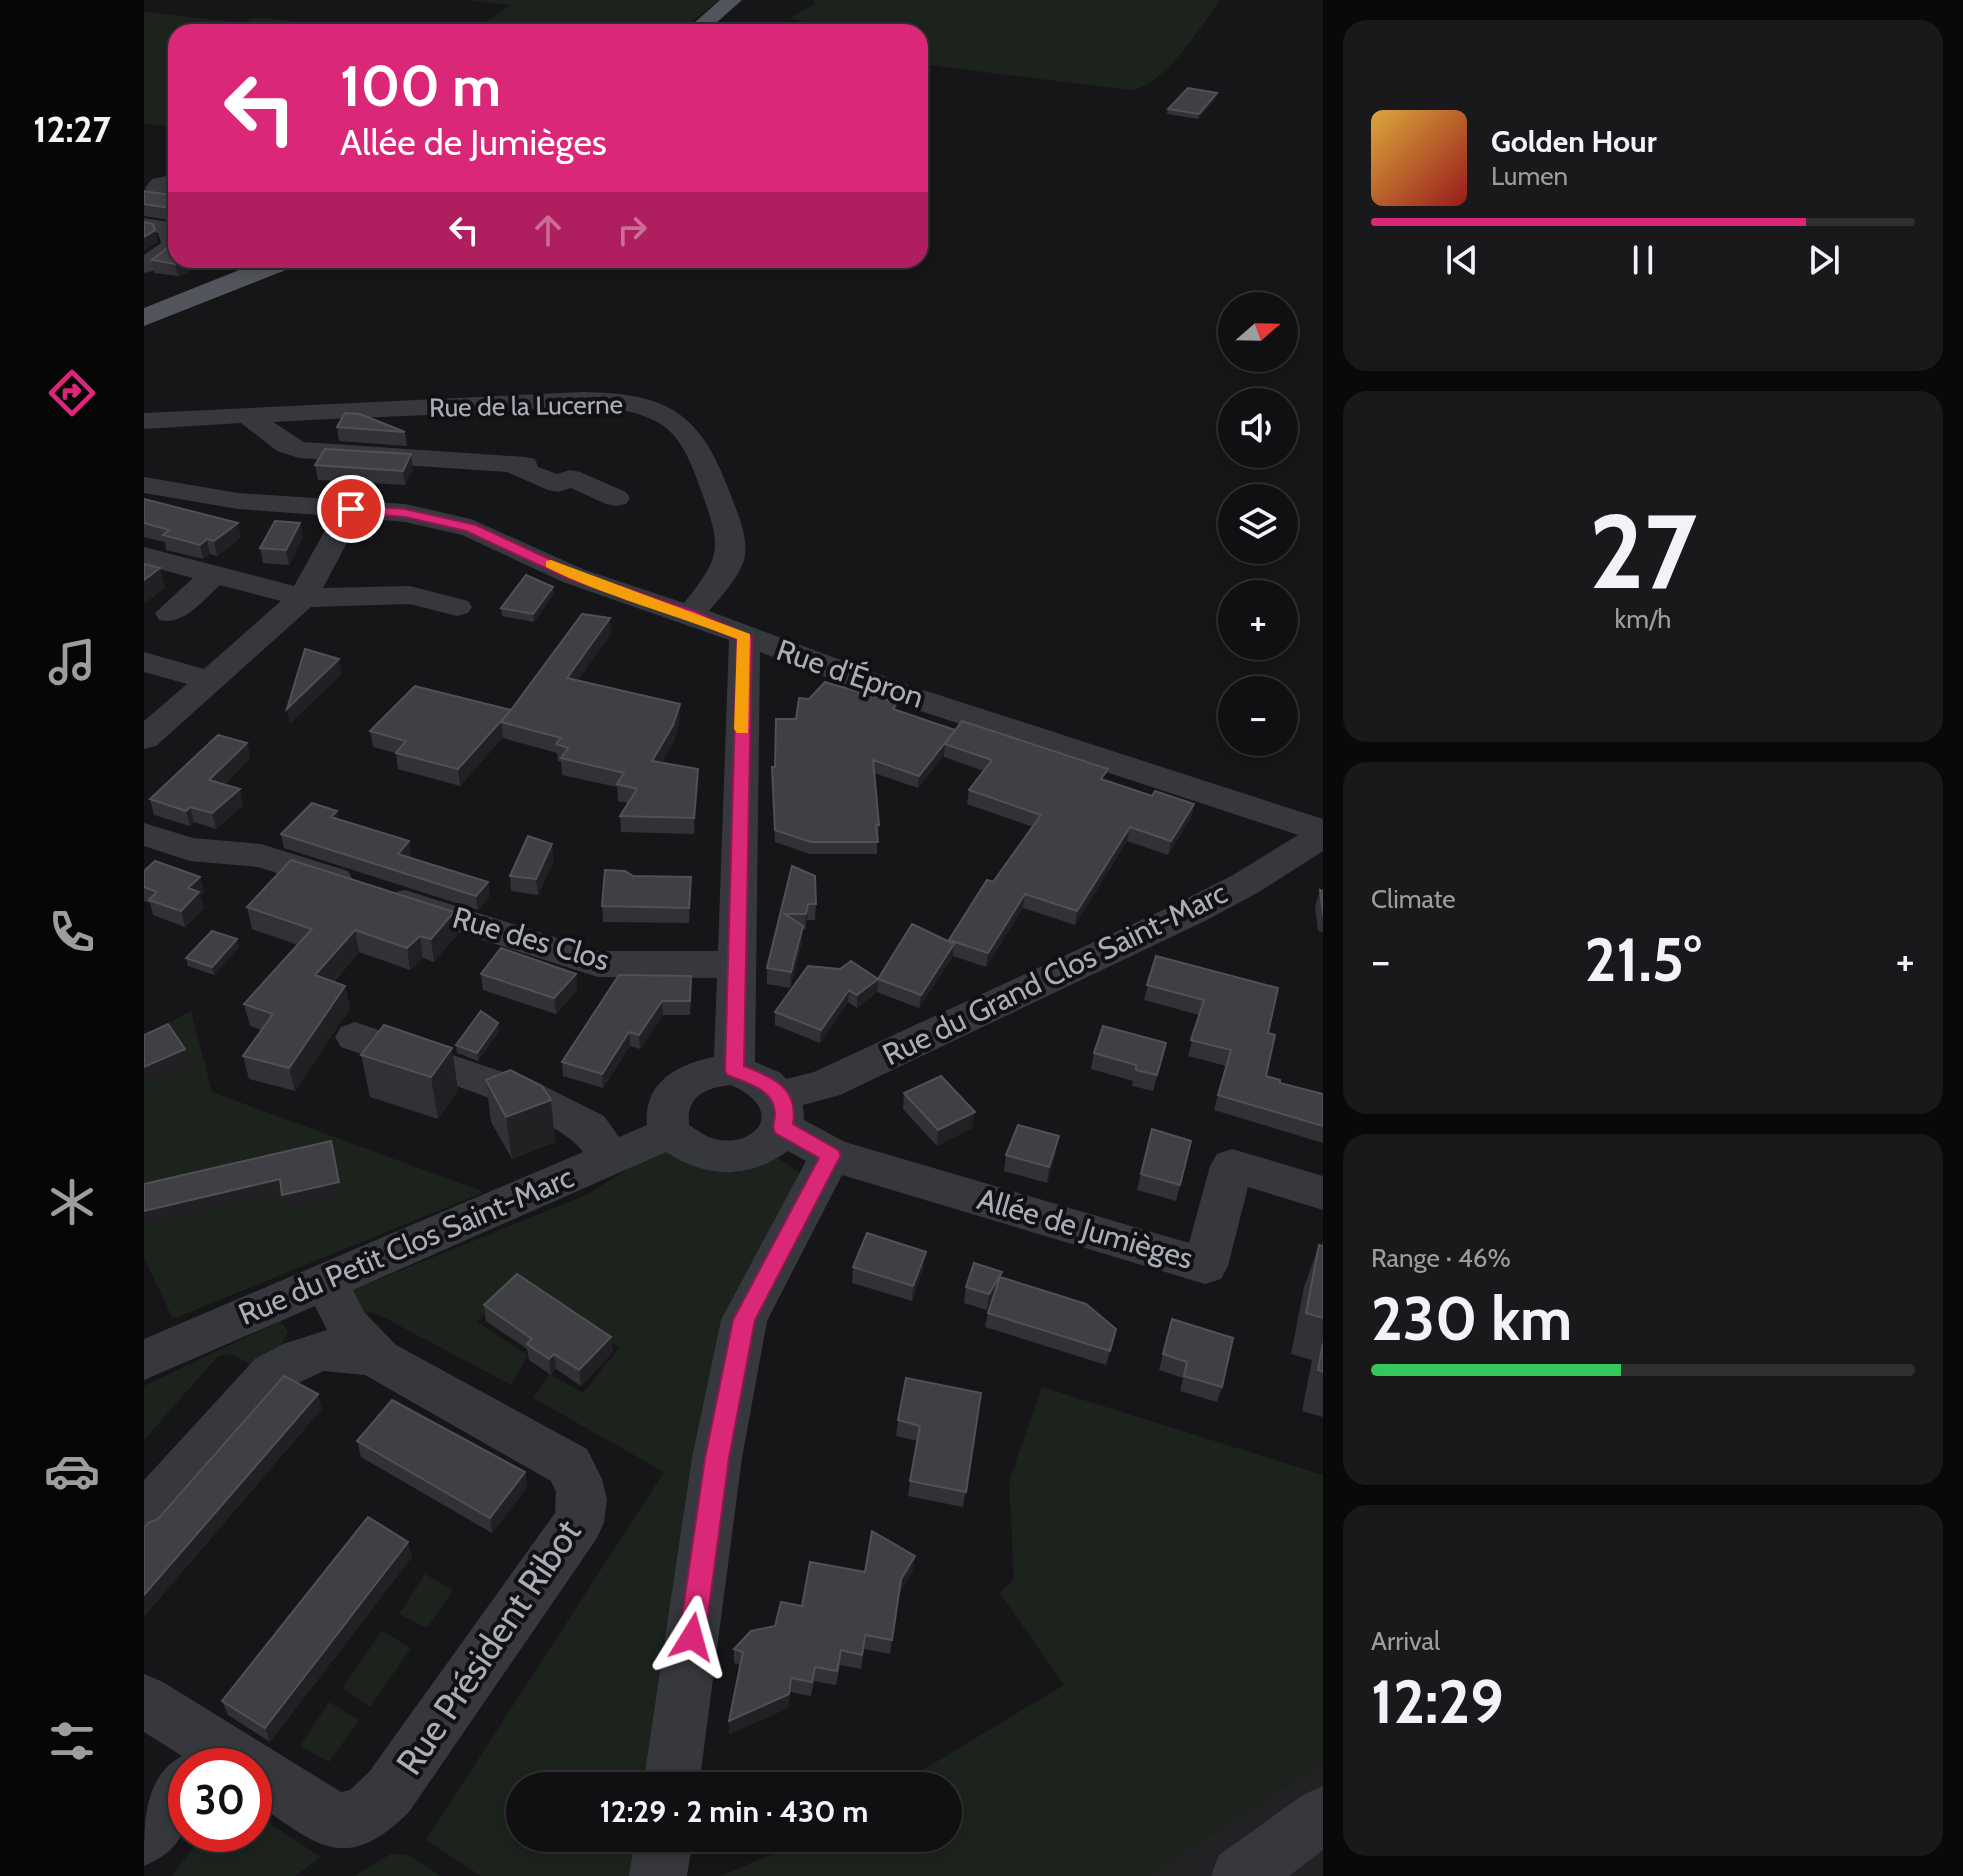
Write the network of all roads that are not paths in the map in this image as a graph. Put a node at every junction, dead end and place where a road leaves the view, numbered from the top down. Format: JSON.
{"nodes":[{"id":1,"x":732,"y":0,"type":"edge"},
{"id":2,"x":704,"y":24,"type":"edge"},
{"id":3,"x":166,"y":182,"type":"edge"},
{"id":4,"x":144,"y":208,"type":"edge"},
{"id":5,"x":144,"y":225,"type":"edge"},
{"id":6,"x":168,"y":228,"type":"edge"},
{"id":7,"x":168,"y":249,"type":"edge"},
{"id":8,"x":144,"y":266,"type":"edge"},
{"id":9,"x":267,"y":268,"type":"edge"},
{"id":10,"x":144,"y":318,"type":"edge"},
{"id":11,"x":247,"y":415,"type":"junction"},
{"id":12,"x":144,"y":421,"type":"edge"},
{"id":13,"x":144,"y":485,"type":"edge"},
{"id":14,"x":616,"y":498,"type":"dead end"},
{"id":15,"x":351,"y":509,"type":"junction"},
{"id":16,"x":144,"y":556,"type":"edge"},
{"id":17,"x":214,"y":575,"type":"junction"},
{"id":18,"x":303,"y":598,"type":"junction"},
{"id":19,"x":457,"y":607,"type":"dead end"},
{"id":20,"x":170,"y":613,"type":"dead end"},
{"id":21,"x":690,"y":615,"type":"junction"},
{"id":22,"x":745,"y":637,"type":"junction"},
{"id":23,"x":144,"y":662,"type":"edge"},
{"id":24,"x":210,"y":680,"type":"junction"},
{"id":25,"x":144,"y":739,"type":"edge"},
{"id":26,"x":1323,"y":833,"type":"edge"},
{"id":27,"x":144,"y":834,"type":"edge"},
{"id":28,"x":737,"y":965,"type":"junction"},
{"id":29,"x":355,"y":1037,"type":"dead end"},
{"id":30,"x":734,"y":1070,"type":"junction"},
{"id":31,"x":781,"y":1112,"type":"junction"},
{"id":32,"x":669,"y":1133,"type":"junction"},
{"id":33,"x":831,"y":1155,"type":"junction"},
{"id":34,"x":611,"y":1158,"type":"junction"},
{"id":35,"x":1323,"y":1193,"type":"edge"},
{"id":36,"x":325,"y":1280,"type":"junction"},
{"id":37,"x":379,"y":1359,"type":"junction"},
{"id":38,"x":144,"y":1360,"type":"edge"},
{"id":39,"x":144,"y":1516,"type":"edge"},
{"id":40,"x":144,"y":1701,"type":"edge"},
{"id":41,"x":200,"y":1748,"type":"edge"},
{"id":42,"x":673,"y":1772,"type":"edge"},
{"id":43,"x":272,"y":1791,"type":"edge"},
{"id":44,"x":168,"y":1815,"type":"edge"},
{"id":45,"x":1323,"y":1815,"type":"edge"},
{"id":46,"x":144,"y":1837,"type":"edge"},
{"id":47,"x":662,"y":1852,"type":"edge"},
{"id":48,"x":658,"y":1876,"type":"edge"},
{"id":49,"x":1240,"y":1876,"type":"edge"}],
"edges":[{"from":1,"to":2,"type":"main road"},
{"from":3,"to":4,"type":"street"},
{"from":5,"to":6,"type":"street"},
{"from":7,"to":8,"type":"street"},
{"from":9,"to":10,"type":"main road"},
{"from":11,"to":12,"type":"street","name":"Rue de la Lucerne"},
{"from":11,"to":14,"type":"street"},
{"from":11,"to":21,"type":"street","name":"Rue de la Lucerne"},
{"from":13,"to":15,"type":"street","name":"Rue d'Épron"},
{"from":15,"to":18,"type":"street"},
{"from":15,"to":21,"type":"street","name":"Rue d'Épron"},
{"from":16,"to":17,"type":"street"},
{"from":17,"to":18,"type":"street"},
{"from":17,"to":20,"type":"street"},
{"from":18,"to":19,"type":"street"},
{"from":18,"to":24,"type":"street"},
{"from":21,"to":22,"type":"street","name":"Rue d'Épron"},
{"from":22,"to":26,"type":"street","name":"Rue d'Épron"},
{"from":22,"to":28,"type":"street"},
{"from":23,"to":24,"type":"street"},
{"from":24,"to":25,"type":"street"},
{"from":26,"to":31,"type":"street","name":"Rue du Grand Clos Saint-Marc"},
{"from":27,"to":28,"type":"street","name":"Rue des Clos"},
{"from":28,"to":30,"type":"street"},
{"from":29,"to":34,"type":"street"},
{"from":30,"to":31,"type":"street"},
{"from":30,"to":32,"type":"street"},
{"from":31,"to":32,"type":"street"},
{"from":31,"to":33,"type":"street","name":"Allée de Jumièges"},
{"from":32,"to":34,"type":"street","name":"Rue du Petit Clos Saint-Marc"},
{"from":33,"to":35,"type":"street","name":"Allée de Jumièges"},
{"from":33,"to":42,"type":"street"},
{"from":34,"to":36,"type":"street","name":"Rue du Petit Clos Saint-Marc"},
{"from":36,"to":37,"type":"street","name":"Rue Président Ribot"},
{"from":36,"to":38,"type":"street","name":"Rue du Petit Clos Saint-Marc"},
{"from":37,"to":39,"type":"street","name":"Rue Président Ribot"},
{"from":37,"to":43,"type":"street","name":"Rue Président Ribot"},
{"from":40,"to":41,"type":"street","name":"Rue Président Ribot"},
{"from":44,"to":46,"type":"street"},
{"from":45,"to":49,"type":"street"},
{"from":47,"to":48,"type":"street"}]}
